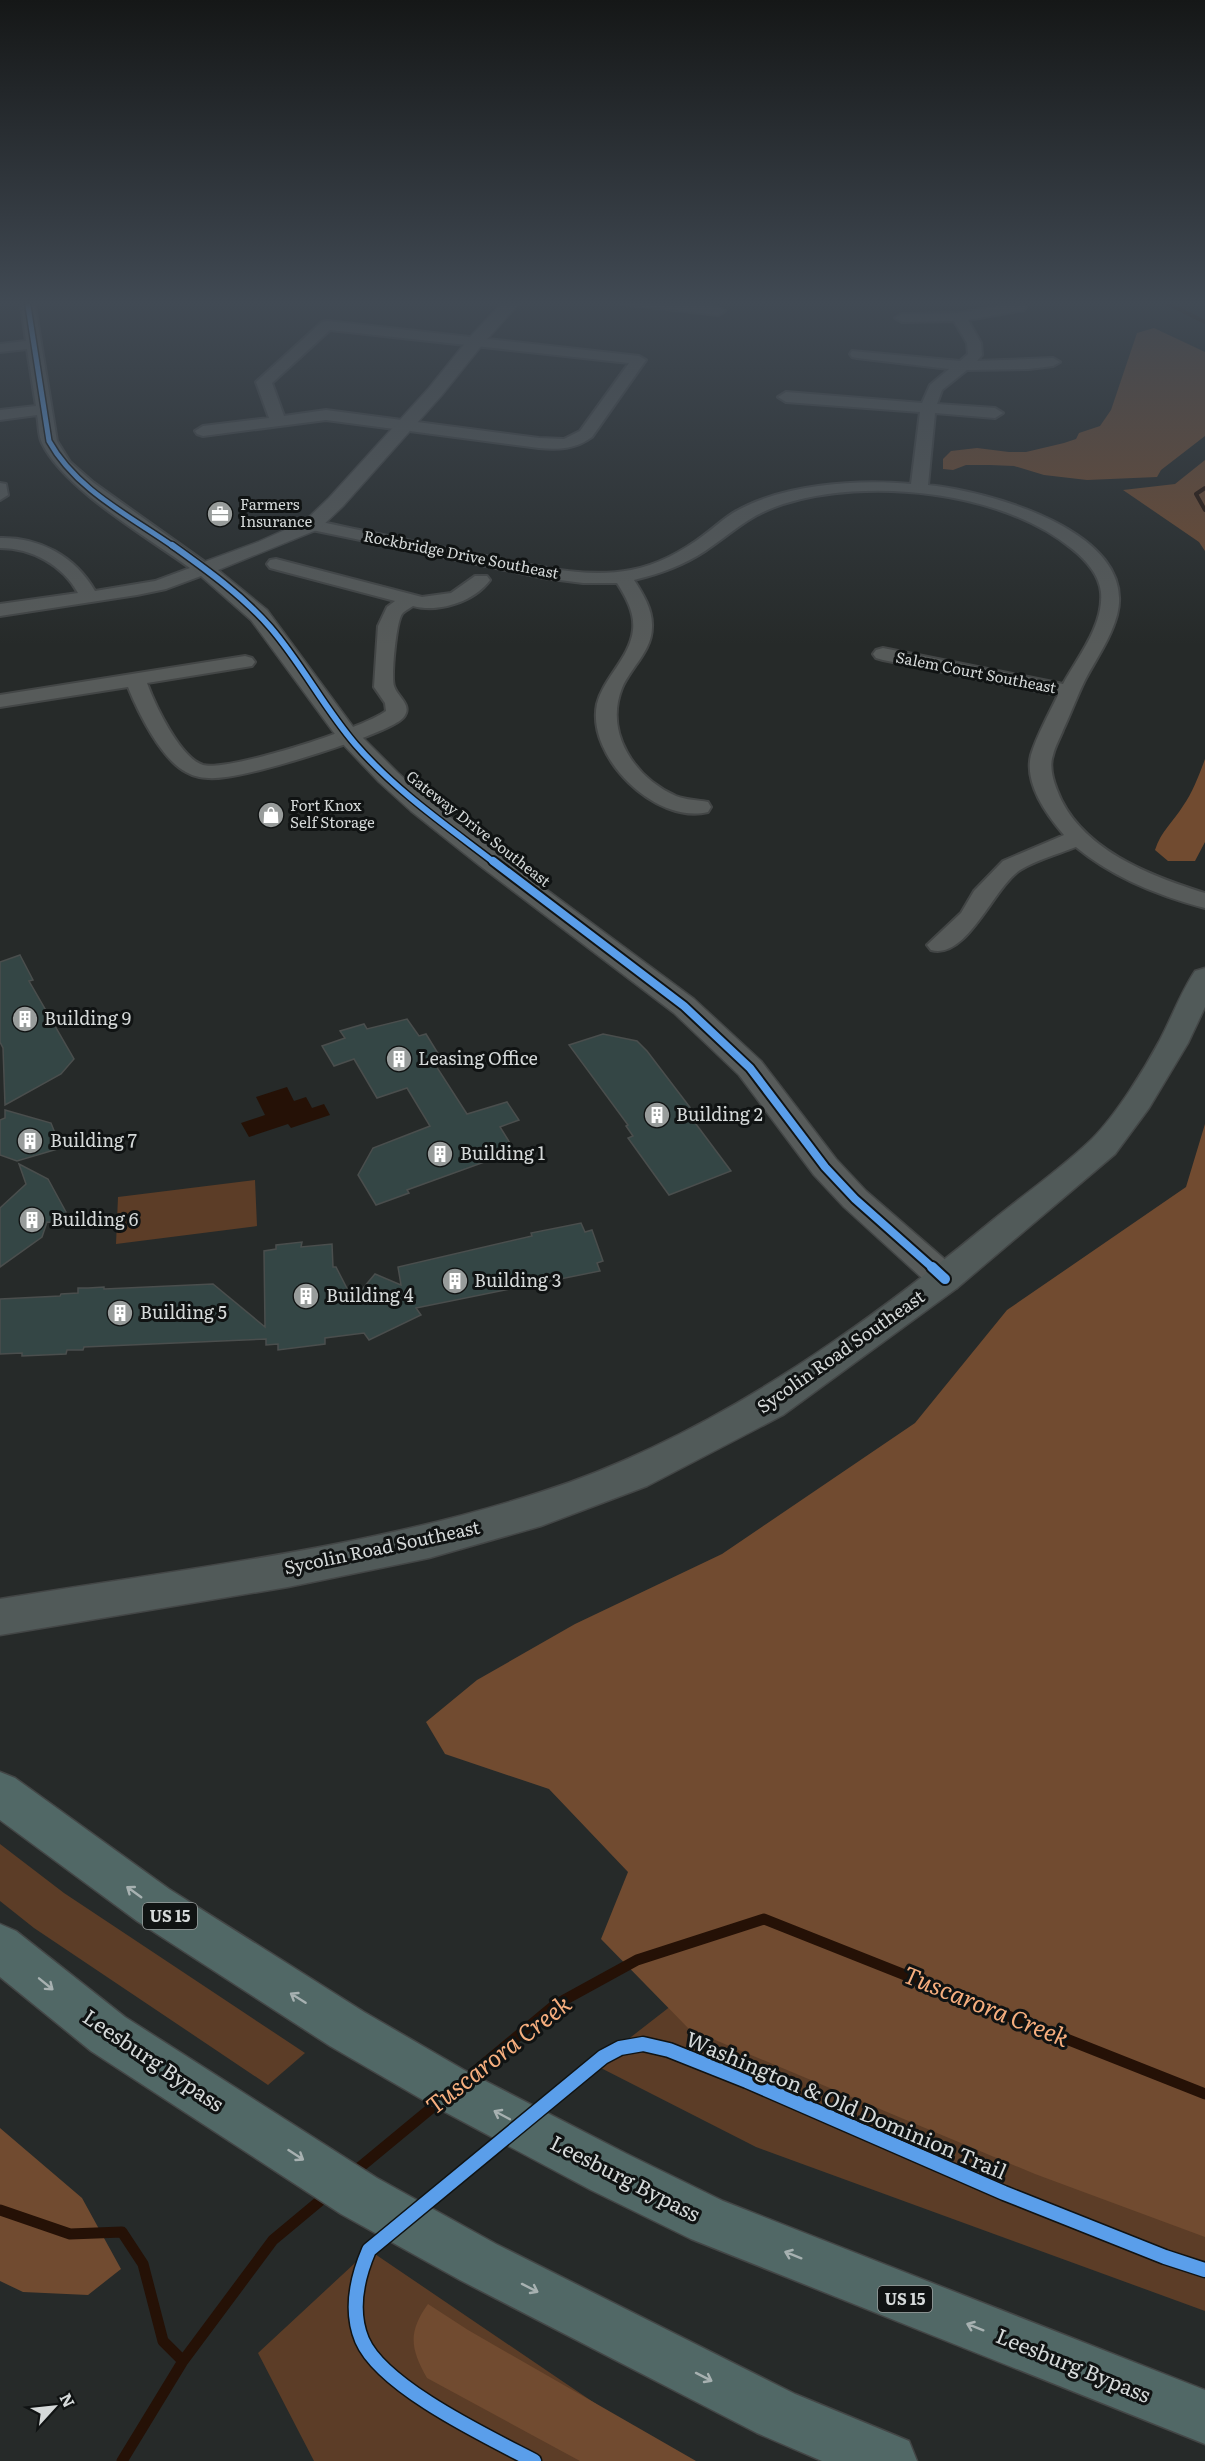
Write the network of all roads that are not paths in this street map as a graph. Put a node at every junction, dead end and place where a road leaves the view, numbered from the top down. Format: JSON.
{"nodes":[{"id":1,"x":44,"y":415,"type":"edge"},
{"id":2,"x":276,"y":415,"type":"edge"},
{"id":3,"x":415,"y":415,"type":"edge"},
{"id":4,"x":600,"y":415,"type":"edge"},
{"id":5,"x":927,"y":415,"type":"edge"},
{"id":6,"x":278,"y":421,"type":"junction"},
{"id":7,"x":405,"y":426,"type":"junction"},
{"id":8,"x":203,"y":431,"type":"dead end"},
{"id":9,"x":0,"y":488,"type":"edge"},
{"id":10,"x":919,"y":488,"type":"junction"},
{"id":11,"x":0,"y":495,"type":"edge"},
{"id":12,"x":312,"y":525,"type":"junction"},
{"id":13,"x":0,"y":543,"type":"edge"},
{"id":14,"x":276,"y":564,"type":"dead end"},
{"id":15,"x":202,"y":568,"type":"junction"},
{"id":16,"x":623,"y":577,"type":"junction"},
{"id":17,"x":481,"y":580,"type":"dead end"},
{"id":18,"x":354,"y":585,"type":"junction"},
{"id":19,"x":89,"y":596,"type":"junction"},
{"id":20,"x":409,"y":600,"type":"junction"},
{"id":21,"x":0,"y":610,"type":"edge"},
{"id":22,"x":387,"y":626,"type":"junction"},
{"id":23,"x":883,"y":654,"type":"dead end"},
{"id":24,"x":245,"y":662,"type":"dead end"},
{"id":25,"x":136,"y":680,"type":"junction"},
{"id":26,"x":1069,"y":691,"type":"junction"},
{"id":27,"x":0,"y":701,"type":"edge"},
{"id":28,"x":348,"y":736,"type":"junction"},
{"id":29,"x":700,"y":807,"type":"dead end"},
{"id":30,"x":1077,"y":838,"type":"junction"},
{"id":31,"x":1205,"y":901,"type":"edge"},
{"id":32,"x":939,"y":945,"type":"dead end"},
{"id":33,"x":1205,"y":977,"type":"edge"},
{"id":34,"x":945,"y":1279,"type":"junction"},
{"id":35,"x":0,"y":1617,"type":"edge"},
{"id":36,"x":0,"y":1793,"type":"edge"},
{"id":37,"x":0,"y":1947,"type":"edge"},
{"id":38,"x":1205,"y":2417,"type":"edge"},
{"id":39,"x":889,"y":2461,"type":"edge"}],
"edges":[{"from":1,"to":15,"type":"street","name":"Gateway Drive Southeast"},
{"from":2,"to":6,"type":"street"},
{"from":3,"to":7,"type":"street"},
{"from":4,"to":7,"type":"street"},
{"from":5,"to":10,"type":"street"},
{"from":6,"to":7,"type":"street"},
{"from":6,"to":8,"type":"street"},
{"from":7,"to":12,"type":"street"},
{"from":9,"to":11,"type":"street"},
{"from":10,"to":16,"type":"street","name":"Rockbridge Drive Southeast"},
{"from":10,"to":26,"type":"street","name":"Rockbridge Drive Southeast"},
{"from":12,"to":15,"type":"street"},
{"from":12,"to":16,"type":"street","name":"Rockbridge Drive Southeast"},
{"from":13,"to":19,"type":"street"},
{"from":14,"to":18,"type":"street"},
{"from":15,"to":19,"type":"street"},
{"from":15,"to":28,"type":"street","name":"Gateway Drive Southeast"},
{"from":16,"to":29,"type":"street"},
{"from":17,"to":20,"type":"street"},
{"from":18,"to":20,"type":"street"},
{"from":18,"to":22,"type":"street"},
{"from":19,"to":21,"type":"street"},
{"from":20,"to":22,"type":"street"},
{"from":22,"to":28,"type":"street"},
{"from":23,"to":26,"type":"street","name":"Salem Court Southeast"},
{"from":24,"to":25,"type":"street"},
{"from":25,"to":27,"type":"street"},
{"from":25,"to":28,"type":"street"},
{"from":26,"to":30,"type":"street","name":"Rockbridge Drive Southeast"},
{"from":28,"to":34,"type":"street","name":"Gateway Drive Southeast"},
{"from":30,"to":31,"type":"street","name":"Rockbridge Drive Southeast"},
{"from":30,"to":32,"type":"street"},
{"from":33,"to":34,"type":"main road","name":"Sycolin Road Southeast"},
{"from":34,"to":35,"type":"main road","name":"Sycolin Road Southeast"},
{"from":38,"to":36,"type":"highway","name":"Leesburg Bypass","number":"US 15","one_way":true},
{"from":37,"to":39,"type":"highway","name":"Leesburg Bypass","one_way":true}]}
